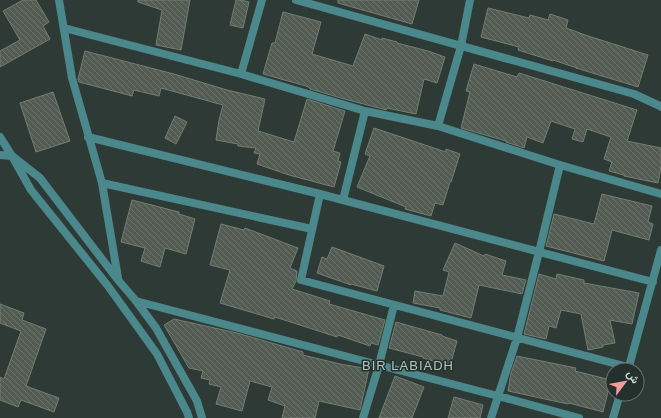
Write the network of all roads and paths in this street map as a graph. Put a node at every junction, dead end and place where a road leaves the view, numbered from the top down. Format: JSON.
{"nodes":[{"id":1,"x":58,"y":0,"type":"edge"},
{"id":2,"x":262,"y":0,"type":"edge"},
{"id":3,"x":296,"y":0,"type":"edge"},
{"id":4,"x":470,"y":0,"type":"edge"},
{"id":5,"x":64,"y":28,"type":"junction"},
{"id":6,"x":461,"y":46,"type":"junction"},
{"id":7,"x":241,"y":74,"type":"junction"},
{"id":8,"x":661,"y":106,"type":"edge"},
{"id":9,"x":365,"y":111,"type":"junction"},
{"id":10,"x":438,"y":126,"type":"junction"},
{"id":11,"x":0,"y":137,"type":"edge"},
{"id":12,"x":88,"y":137,"type":"junction"},
{"id":13,"x":0,"y":155,"type":"edge"},
{"id":14,"x":12,"y":156,"type":"junction"},
{"id":15,"x":560,"y":165,"type":"junction"},
{"id":16,"x":102,"y":183,"type":"junction"},
{"id":17,"x":320,"y":194,"type":"junction"},
{"id":18,"x":661,"y":194,"type":"edge"},
{"id":19,"x":343,"y":200,"type":"junction"},
{"id":20,"x":312,"y":229,"type":"junction"},
{"id":21,"x":661,"y":250,"type":"edge"},
{"id":22,"x":539,"y":252,"type":"junction"},
{"id":23,"x":118,"y":280,"type":"junction"},
{"id":24,"x":653,"y":282,"type":"junction"},
{"id":25,"x":136,"y":301,"type":"junction"},
{"id":26,"x":394,"y":305,"type":"junction"},
{"id":27,"x":517,"y":338,"type":"junction"},
{"id":28,"x":630,"y":362,"type":"edge"},
{"id":29,"x":605,"y":363,"type":"edge"},
{"id":30,"x":379,"y":365,"type":"junction"},
{"id":31,"x":498,"y":396,"type":"junction"},
{"id":32,"x":618,"y":402,"type":"edge"},
{"id":33,"x":189,"y":418,"type":"edge"},
{"id":34,"x":202,"y":418,"type":"edge"},
{"id":35,"x":363,"y":418,"type":"edge"},
{"id":36,"x":491,"y":418,"type":"edge"},
{"id":37,"x":579,"y":418,"type":"edge"},
{"id":38,"x":613,"y":418,"type":"edge"}],
"edges":[{"from":1,"to":5,"type":"street"},
{"from":2,"to":7,"type":"street"},
{"from":3,"to":6,"type":"street"},
{"from":4,"to":6,"type":"street"},
{"from":5,"to":7,"type":"street"},
{"from":5,"to":12,"type":"street"},
{"from":6,"to":8,"type":"street"},
{"from":6,"to":10,"type":"street"},
{"from":7,"to":9,"type":"street"},
{"from":9,"to":10,"type":"street"},
{"from":9,"to":19,"type":"street"},
{"from":10,"to":15,"type":"street"},
{"from":11,"to":14,"type":"street"},
{"from":12,"to":16,"type":"street"},
{"from":12,"to":17,"type":"street"},
{"from":13,"to":14,"type":"street"},
{"from":14,"to":23,"type":"street"},
{"from":14,"to":33,"type":"street"},
{"from":15,"to":18,"type":"street"},
{"from":15,"to":22,"type":"street"},
{"from":16,"to":20,"type":"street"},
{"from":16,"to":23,"type":"street"},
{"from":17,"to":19,"type":"street"},
{"from":17,"to":20,"type":"street"},
{"from":19,"to":22,"type":"street"},
{"from":20,"to":26,"type":"street"},
{"from":21,"to":24,"type":"street"},
{"from":22,"to":24,"type":"street"},
{"from":22,"to":27,"type":"street"},
{"from":23,"to":25,"type":"street"},
{"from":24,"to":28,"type":"street"},
{"from":25,"to":30,"type":"street"},
{"from":25,"to":34,"type":"street"},
{"from":26,"to":27,"type":"street"},
{"from":26,"to":30,"type":"street"},
{"from":27,"to":29,"type":"street"},
{"from":27,"to":31,"type":"street"},
{"from":30,"to":31,"type":"street"},
{"from":30,"to":35,"type":"street"},
{"from":31,"to":36,"type":"street"},
{"from":31,"to":37,"type":"street"},
{"from":32,"to":38,"type":"street"}]}
